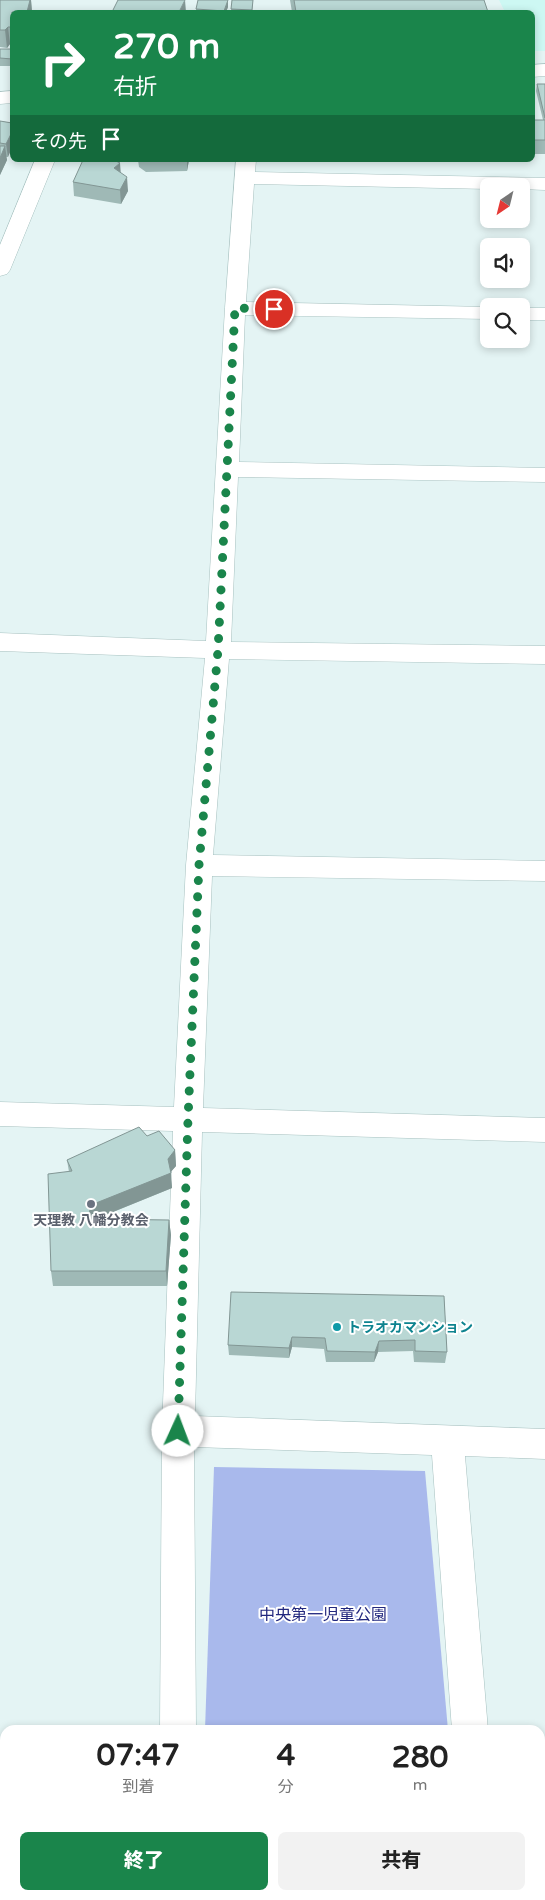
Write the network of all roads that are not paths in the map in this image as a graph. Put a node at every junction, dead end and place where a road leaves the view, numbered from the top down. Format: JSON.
{"nodes":[{"id":1,"x":44,"y":162,"type":"edge"},
{"id":2,"x":245,"y":169,"type":"edge"},
{"id":3,"x":545,"y":184,"type":"edge"},
{"id":4,"x":7,"y":236,"type":"edge"},
{"id":5,"x":0,"y":270,"type":"edge"},
{"id":6,"x":235,"y":308,"type":"junction"},
{"id":7,"x":480,"y":313,"type":"edge"},
{"id":8,"x":530,"y":314,"type":"edge"},
{"id":9,"x":545,"y":314,"type":"edge"},
{"id":10,"x":226,"y":469,"type":"junction"},
{"id":11,"x":545,"y":475,"type":"edge"},
{"id":12,"x":0,"y":642,"type":"edge"},
{"id":13,"x":218,"y":650,"type":"junction"},
{"id":14,"x":545,"y":655,"type":"edge"},
{"id":15,"x":199,"y":865,"type":"junction"},
{"id":16,"x":545,"y":871,"type":"edge"},
{"id":17,"x":0,"y":1114,"type":"edge"},
{"id":18,"x":188,"y":1119,"type":"junction"},
{"id":19,"x":545,"y":1130,"type":"edge"},
{"id":20,"x":178,"y":1431,"type":"junction"},
{"id":21,"x":447,"y":1441,"type":"junction"},
{"id":22,"x":545,"y":1444,"type":"edge"},
{"id":23,"x":178,"y":1725,"type":"edge"},
{"id":24,"x":470,"y":1725,"type":"edge"}],
"edges":[{"from":1,"to":4,"type":"street"},
{"from":2,"to":3,"type":"street"},
{"from":2,"to":6,"type":"street"},
{"from":4,"to":5,"type":"street"},
{"from":6,"to":7,"type":"street"},
{"from":6,"to":10,"type":"street"},
{"from":8,"to":9,"type":"street"},
{"from":10,"to":11,"type":"street"},
{"from":10,"to":13,"type":"street"},
{"from":12,"to":13,"type":"street"},
{"from":13,"to":14,"type":"street"},
{"from":13,"to":15,"type":"street"},
{"from":15,"to":16,"type":"street"},
{"from":15,"to":18,"type":"street"},
{"from":17,"to":18,"type":"street"},
{"from":18,"to":19,"type":"street"},
{"from":18,"to":20,"type":"street"},
{"from":20,"to":21,"type":"street"},
{"from":20,"to":23,"type":"street"},
{"from":21,"to":22,"type":"street"},
{"from":21,"to":24,"type":"street"}]}
